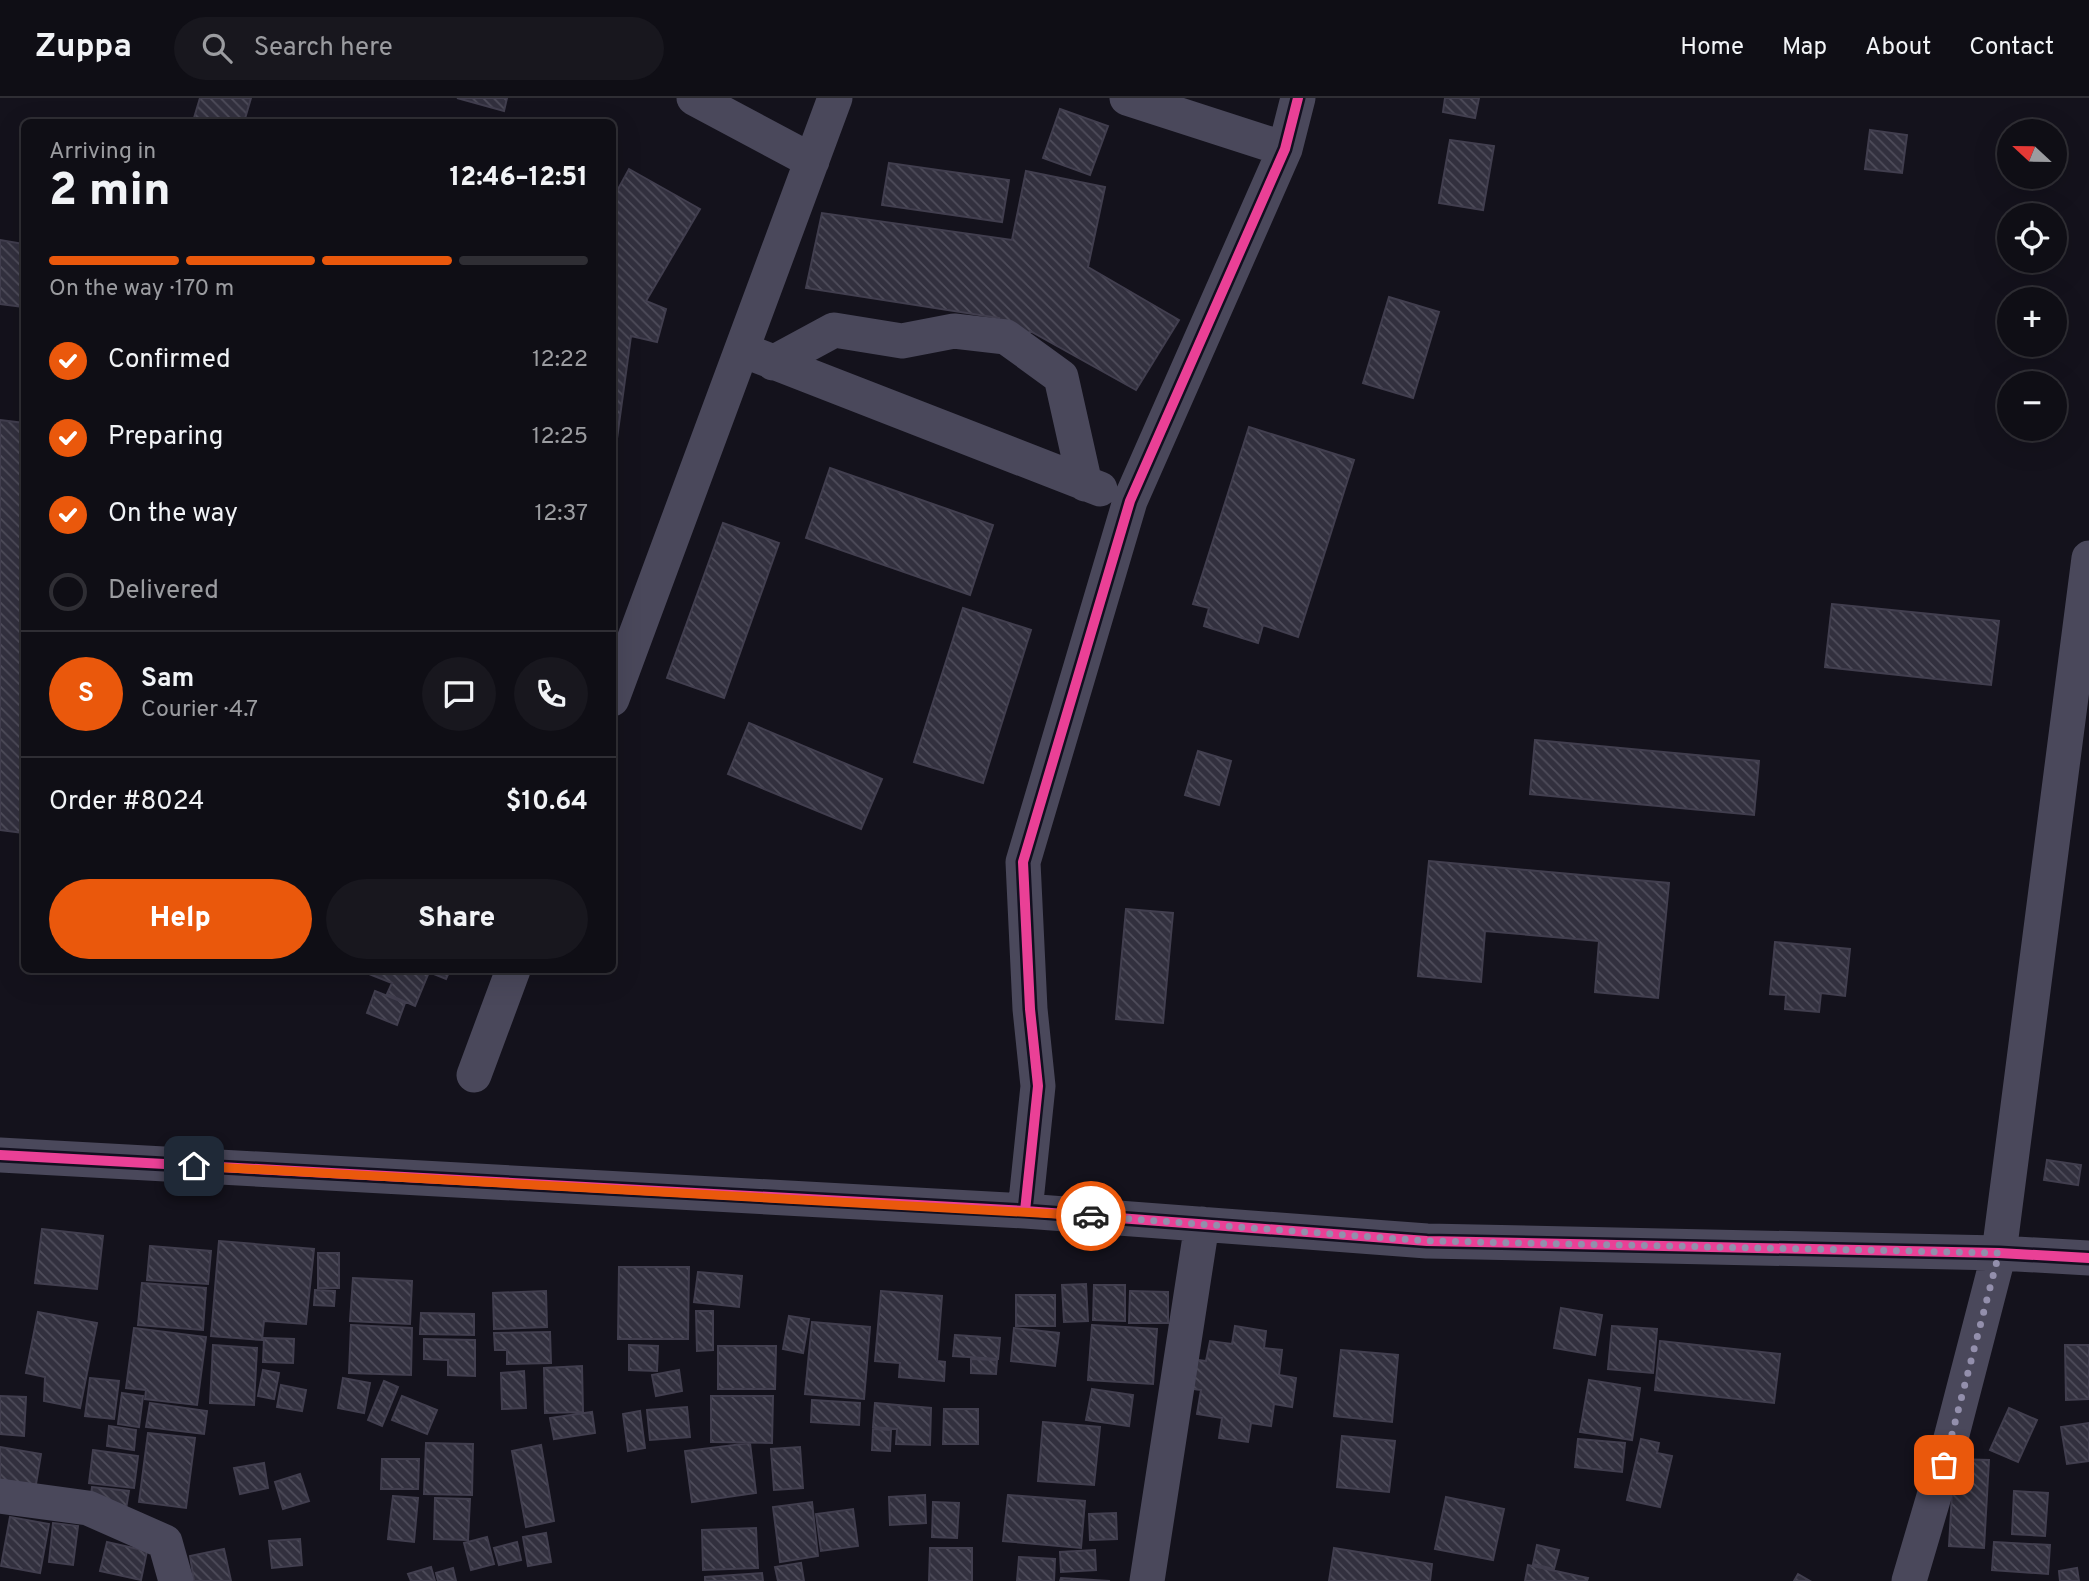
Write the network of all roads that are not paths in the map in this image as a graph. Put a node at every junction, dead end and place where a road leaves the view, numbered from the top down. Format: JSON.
{"nodes":[{"id":1,"x":694,"y":98,"type":"edge"},
{"id":2,"x":835,"y":98,"type":"edge"},
{"id":3,"x":1127,"y":98,"type":"edge"},
{"id":4,"x":1298,"y":98,"type":"edge"},
{"id":5,"x":1285,"y":149,"type":"junction"},
{"id":6,"x":812,"y":161,"type":"junction"},
{"id":7,"x":741,"y":350,"type":"junction"},
{"id":8,"x":773,"y":363,"type":"junction"},
{"id":9,"x":1085,"y":484,"type":"junction"},
{"id":10,"x":1130,"y":501,"type":"junction"},
{"id":11,"x":2089,"y":558,"type":"edge"},
{"id":12,"x":616,"y":685,"type":"edge"},
{"id":13,"x":512,"y":973,"type":"edge"},
{"id":14,"x":474,"y":1075,"type":"dead end"},
{"id":15,"x":0,"y":1155,"type":"edge"},
{"id":16,"x":1025,"y":1211,"type":"junction"},
{"id":17,"x":1202,"y":1224,"type":"junction"},
{"id":18,"x":1999,"y":1253,"type":"junction"},
{"id":19,"x":2089,"y":1258,"type":"edge"},
{"id":20,"x":0,"y":1496,"type":"edge"},
{"id":21,"x":176,"y":1581,"type":"edge"},
{"id":22,"x":1147,"y":1581,"type":"edge"},
{"id":23,"x":1909,"y":1581,"type":"edge"}],
"edges":[{"from":1,"to":6,"type":"street"},
{"from":2,"to":6,"type":"street"},
{"from":3,"to":5,"type":"street"},
{"from":4,"to":5,"type":"street"},
{"from":5,"to":10,"type":"street"},
{"from":6,"to":7,"type":"street"},
{"from":7,"to":8,"type":"street"},
{"from":7,"to":12,"type":"street"},
{"from":8,"to":9,"type":"street"},
{"from":8,"to":9,"type":"street"},
{"from":9,"to":10,"type":"street"},
{"from":10,"to":16,"type":"street"},
{"from":11,"to":18,"type":"street"},
{"from":13,"to":14,"type":"street"},
{"from":15,"to":16,"type":"street"},
{"from":16,"to":17,"type":"street"},
{"from":17,"to":18,"type":"street"},
{"from":17,"to":22,"type":"street"},
{"from":18,"to":19,"type":"street"},
{"from":18,"to":23,"type":"street"},
{"from":20,"to":21,"type":"street"}]}
